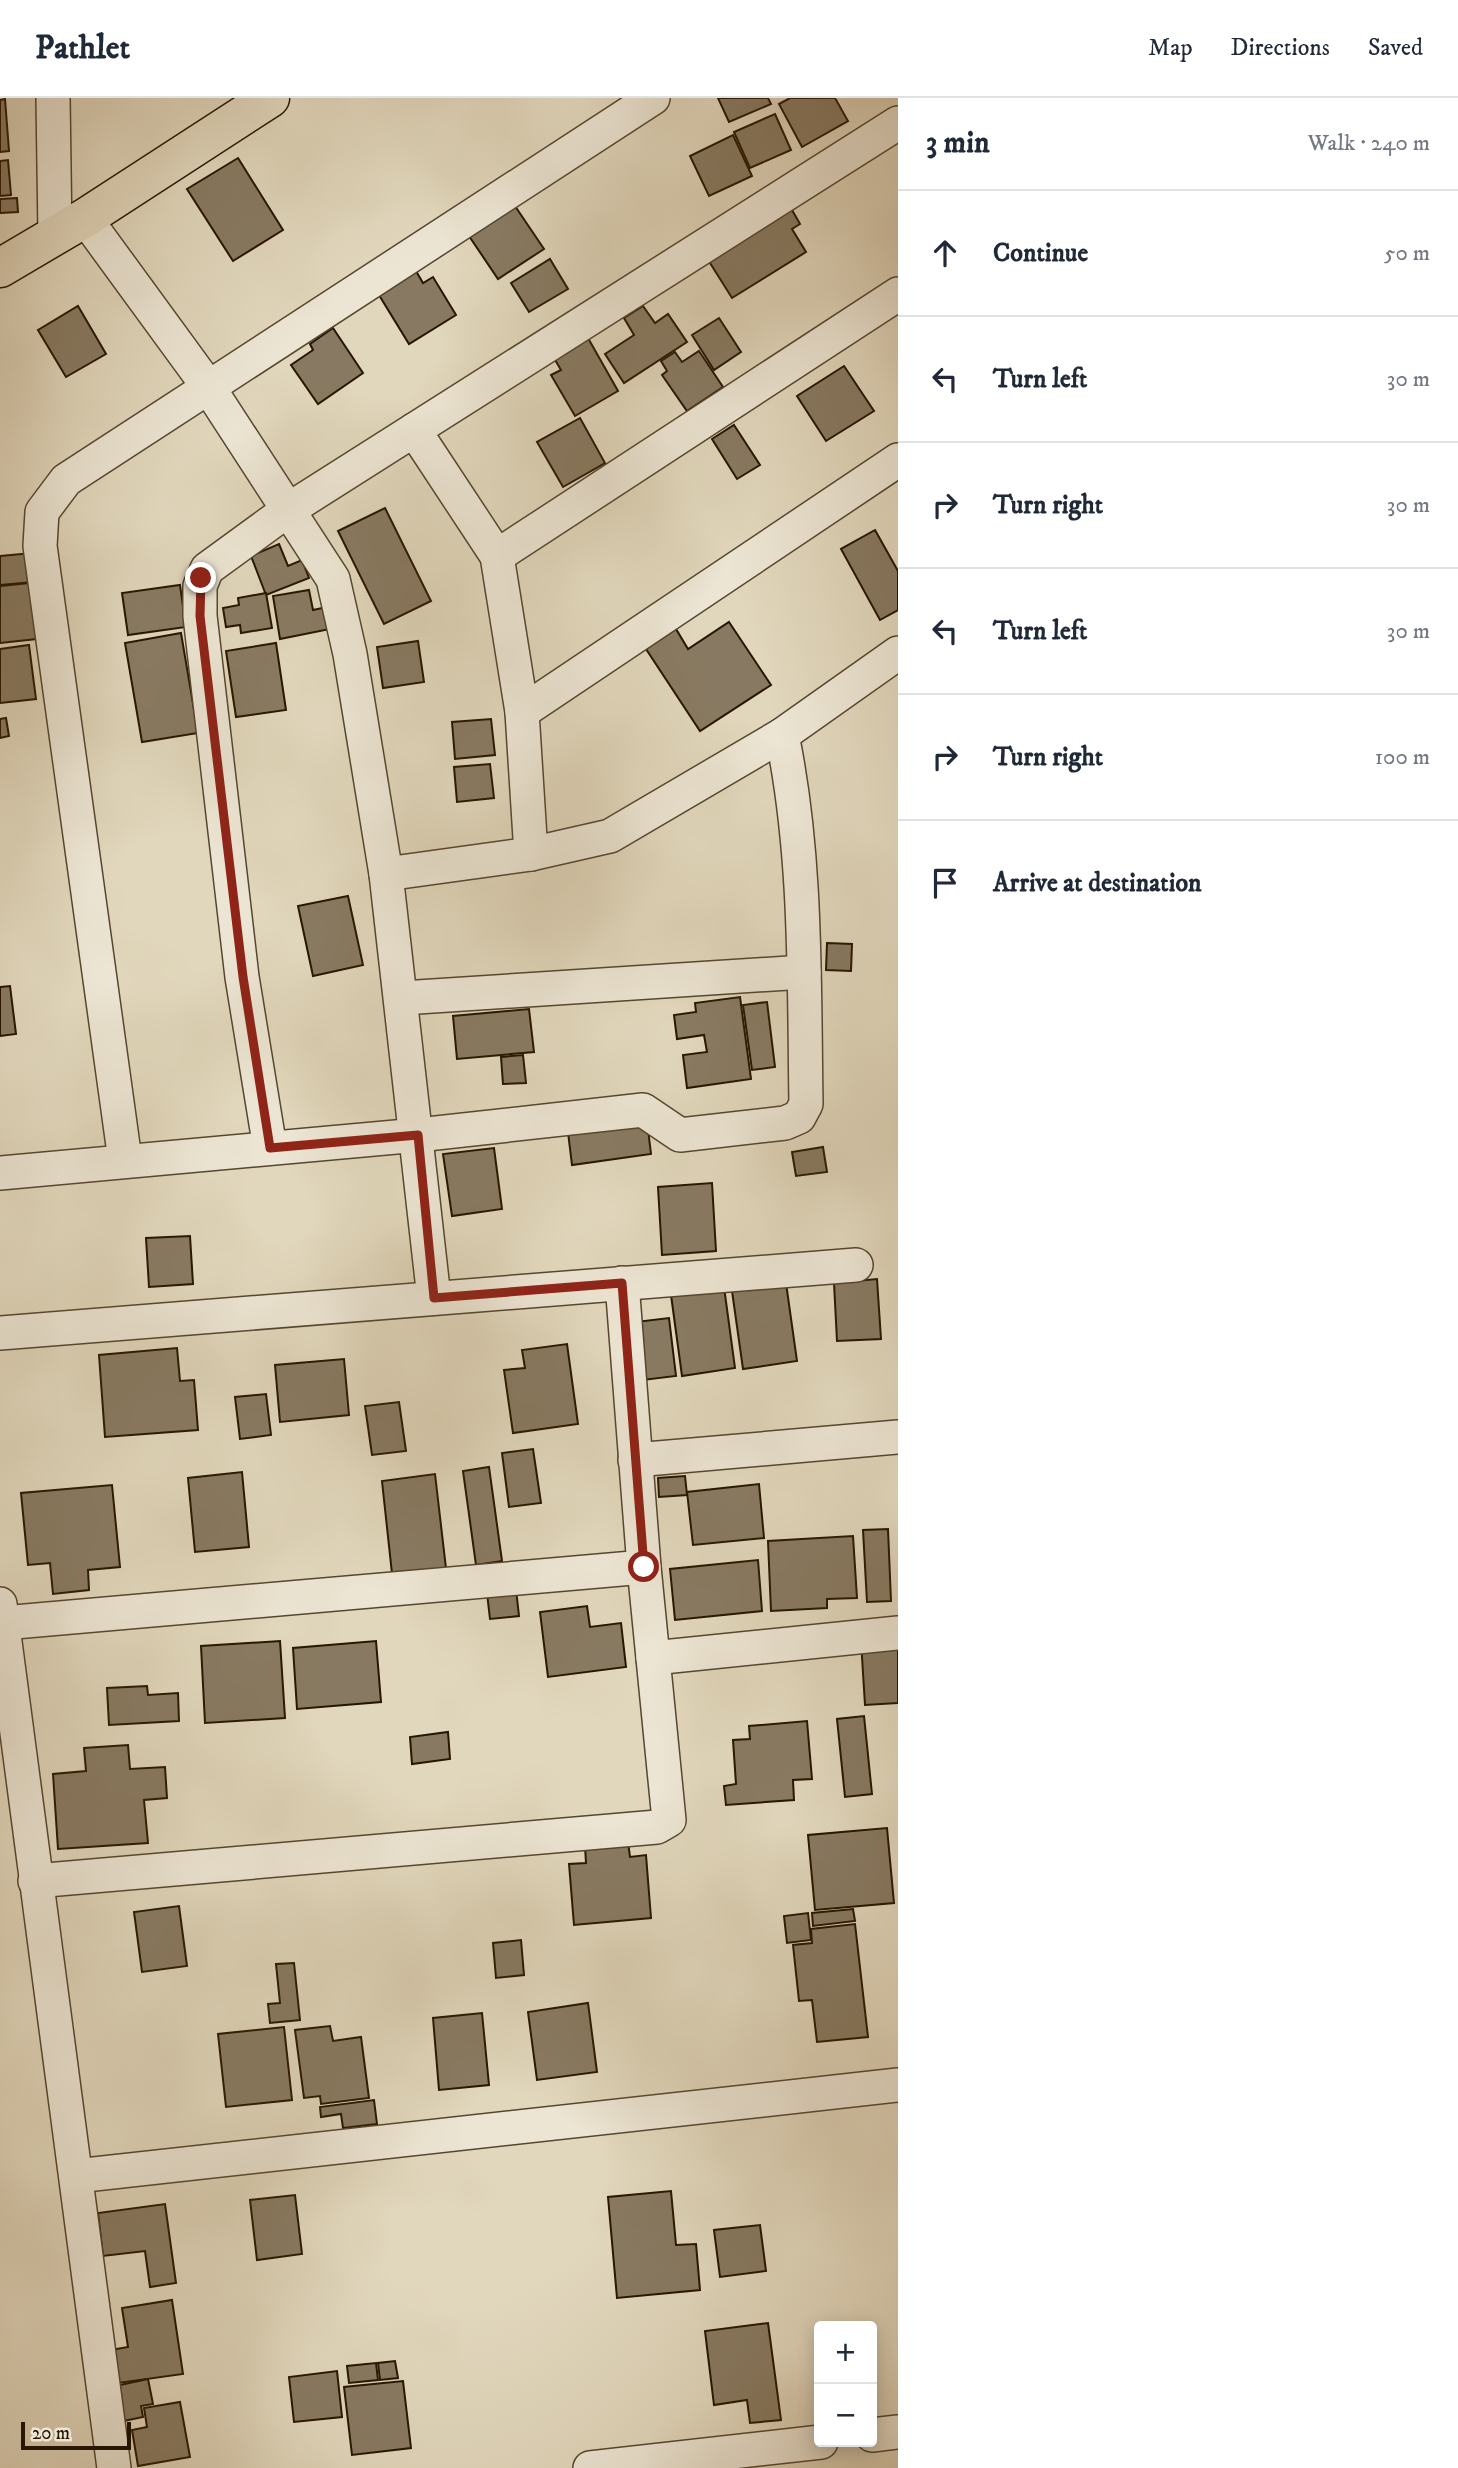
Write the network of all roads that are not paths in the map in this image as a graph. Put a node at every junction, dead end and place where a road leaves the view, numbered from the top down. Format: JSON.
{"nodes":[{"id":1,"x":53,"y":98,"type":"edge"},
{"id":2,"x":270,"y":98,"type":"edge"},
{"id":3,"x":653,"y":98,"type":"edge"},
{"id":4,"x":898,"y":122,"type":"edge"},
{"id":5,"x":70,"y":227,"type":"junction"},
{"id":6,"x":0,"y":268,"type":"edge"},
{"id":7,"x":898,"y":294,"type":"edge"},
{"id":8,"x":207,"y":385,"type":"junction"},
{"id":9,"x":414,"y":429,"type":"junction"},
{"id":10,"x":898,"y":460,"type":"edge"},
{"id":11,"x":288,"y":510,"type":"junction"},
{"id":12,"x":497,"y":556,"type":"junction"},
{"id":13,"x":898,"y":653,"type":"edge"},
{"id":14,"x":522,"y":712,"type":"junction"},
{"id":15,"x":782,"y":735,"type":"junction"},
{"id":16,"x":531,"y":855,"type":"junction"},
{"id":17,"x":386,"y":874,"type":"junction"},
{"id":18,"x":804,"y":972,"type":"junction"},
{"id":19,"x":402,"y":998,"type":"junction"},
{"id":20,"x":418,"y":1135,"type":"junction"},
{"id":21,"x":270,"y":1148,"type":"junction"},
{"id":22,"x":125,"y":1160,"type":"junction"},
{"id":23,"x":0,"y":1173,"type":"edge"},
{"id":24,"x":856,"y":1265,"type":"dead end"},
{"id":25,"x":622,"y":1283,"type":"junction"},
{"id":26,"x":434,"y":1298,"type":"junction"},
{"id":27,"x":0,"y":1333,"type":"edge"},
{"id":28,"x":898,"y":1437,"type":"edge"},
{"id":29,"x":635,"y":1460,"type":"junction"},
{"id":30,"x":644,"y":1567,"type":"junction"},
{"id":31,"x":1,"y":1614,"type":"edge"},
{"id":32,"x":898,"y":1633,"type":"edge"},
{"id":33,"x":653,"y":1658,"type":"junction"},
{"id":34,"x":35,"y":1881,"type":"junction"},
{"id":35,"x":898,"y":2085,"type":"edge"},
{"id":36,"x":76,"y":2176,"type":"junction"},
{"id":37,"x":898,"y":2432,"type":"edge"},
{"id":38,"x":877,"y":2434,"type":"edge"},
{"id":39,"x":814,"y":2443,"type":"edge"},
{"id":40,"x":114,"y":2468,"type":"edge"},
{"id":41,"x":590,"y":2468,"type":"edge"}],
"edges":[{"from":1,"to":5,"type":"street"},
{"from":2,"to":5,"type":"main road"},
{"from":3,"to":8,"type":"street"},
{"from":4,"to":9,"type":"street"},
{"from":5,"to":6,"type":"main road"},
{"from":5,"to":8,"type":"street"},
{"from":7,"to":12,"type":"street"},
{"from":8,"to":11,"type":"street"},
{"from":8,"to":22,"type":"street"},
{"from":9,"to":11,"type":"street"},
{"from":9,"to":12,"type":"street"},
{"from":10,"to":14,"type":"street"},
{"from":11,"to":17,"type":"street"},
{"from":11,"to":21,"type":"street"},
{"from":12,"to":14,"type":"street"},
{"from":13,"to":15,"type":"street"},
{"from":14,"to":16,"type":"street"},
{"from":15,"to":16,"type":"street"},
{"from":15,"to":18,"type":"street"},
{"from":16,"to":17,"type":"street"},
{"from":17,"to":19,"type":"street"},
{"from":18,"to":19,"type":"street"},
{"from":18,"to":20,"type":"street"},
{"from":19,"to":20,"type":"street"},
{"from":20,"to":21,"type":"street"},
{"from":20,"to":26,"type":"street"},
{"from":21,"to":22,"type":"street"},
{"from":22,"to":23,"type":"street"},
{"from":24,"to":25,"type":"street"},
{"from":25,"to":26,"type":"street"},
{"from":25,"to":29,"type":"street"},
{"from":26,"to":27,"type":"street"},
{"from":28,"to":29,"type":"street"},
{"from":29,"to":30,"type":"street"},
{"from":30,"to":31,"type":"street"},
{"from":30,"to":33,"type":"street"},
{"from":31,"to":34,"type":"street"},
{"from":32,"to":33,"type":"street"},
{"from":33,"to":34,"type":"street"},
{"from":34,"to":36,"type":"street"},
{"from":35,"to":36,"type":"street"},
{"from":36,"to":40,"type":"street"},
{"from":37,"to":38,"type":"street"},
{"from":39,"to":41,"type":"street"}]}
